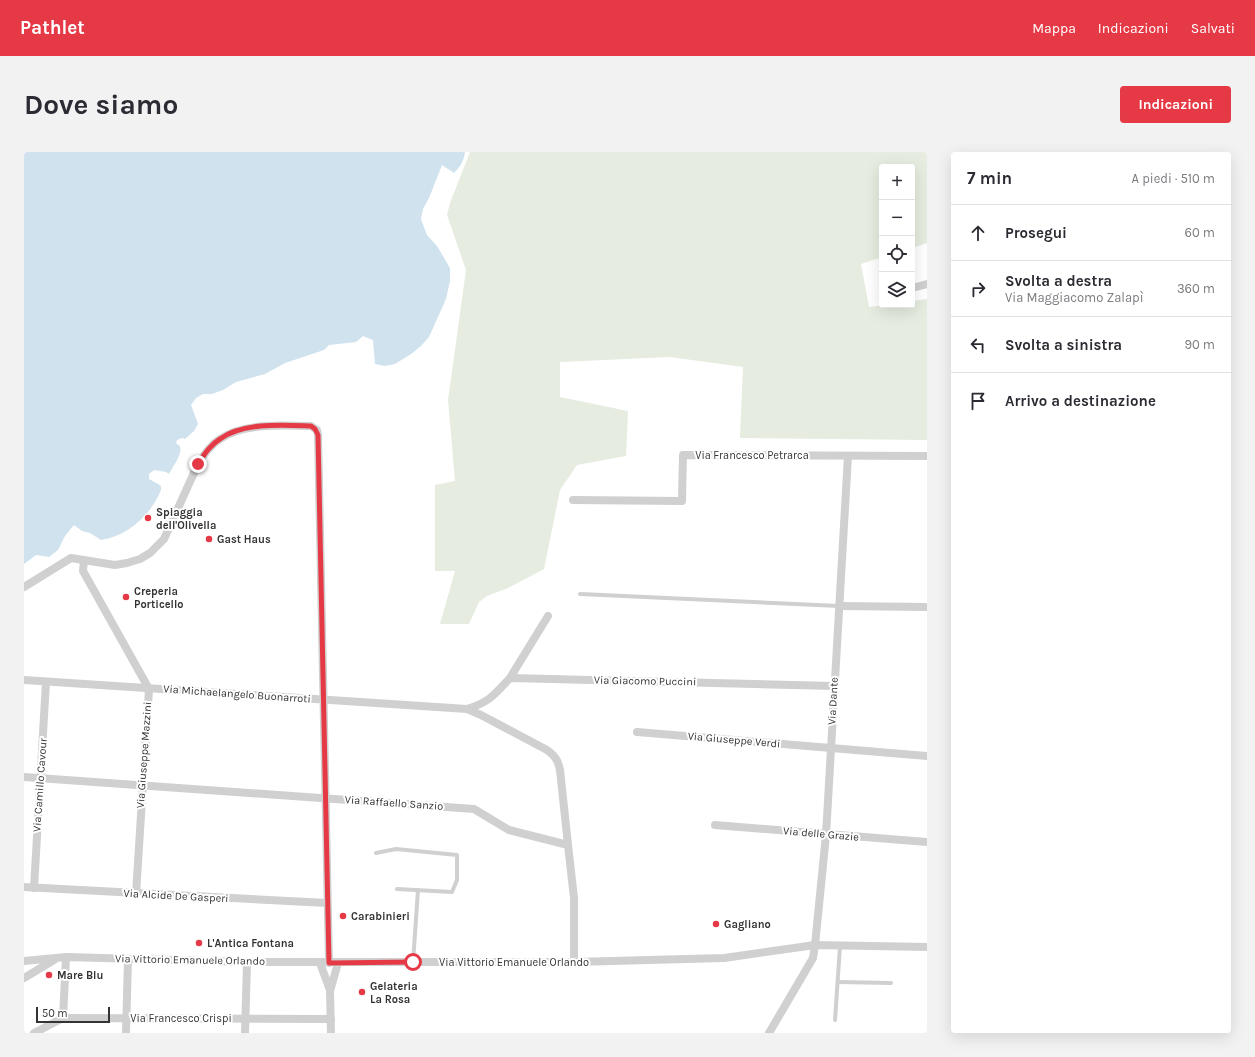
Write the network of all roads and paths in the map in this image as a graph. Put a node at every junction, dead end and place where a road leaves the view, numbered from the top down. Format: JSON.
{"nodes":[{"id":1,"x":927,"y":284,"type":"edge"},
{"id":2,"x":915,"y":287,"type":"edge"},
{"id":3,"x":848,"y":456,"type":"junction"},
{"id":4,"x":927,"y":456,"type":"edge"},
{"id":5,"x":573,"y":500,"type":"dead end"},
{"id":6,"x":84,"y":560,"type":"junction"},
{"id":7,"x":24,"y":586,"type":"edge"},
{"id":8,"x":580,"y":594,"type":"dead end"},
{"id":9,"x":839,"y":606,"type":"junction"},
{"id":10,"x":927,"y":606,"type":"edge"},
{"id":11,"x":548,"y":616,"type":"dead end"},
{"id":12,"x":510,"y":678,"type":"junction"},
{"id":13,"x":24,"y":680,"type":"edge"},
{"id":14,"x":46,"y":682,"type":"junction"},
{"id":15,"x":834,"y":686,"type":"junction"},
{"id":16,"x":149,"y":689,"type":"junction"},
{"id":17,"x":324,"y":700,"type":"junction"},
{"id":18,"x":467,"y":709,"type":"junction"},
{"id":19,"x":637,"y":732,"type":"dead end"},
{"id":20,"x":831,"y":748,"type":"junction"},
{"id":21,"x":927,"y":756,"type":"edge"},
{"id":22,"x":24,"y":777,"type":"edge"},
{"id":23,"x":40,"y":779,"type":"junction"},
{"id":24,"x":142,"y":786,"type":"junction"},
{"id":25,"x":326,"y":798,"type":"junction"},
{"id":26,"x":715,"y":825,"type":"dead end"},
{"id":27,"x":826,"y":834,"type":"junction"},
{"id":28,"x":927,"y":842,"type":"edge"},
{"id":29,"x":568,"y":845,"type":"junction"},
{"id":30,"x":376,"y":853,"type":"dead end"},
{"id":31,"x":24,"y":887,"type":"edge"},
{"id":32,"x":34,"y":888,"type":"junction"},
{"id":33,"x":397,"y":888,"type":"dead end"},
{"id":34,"x":418,"y":890,"type":"junction"},
{"id":35,"x":136,"y":894,"type":"junction"},
{"id":36,"x":327,"y":904,"type":"junction"},
{"id":37,"x":815,"y":946,"type":"junction"},
{"id":38,"x":840,"y":946,"type":"junction"},
{"id":39,"x":927,"y":947,"type":"edge"},
{"id":40,"x":66,"y":957,"type":"junction"},
{"id":41,"x":57,"y":959,"type":"junction"},
{"id":42,"x":128,"y":959,"type":"junction"},
{"id":43,"x":26,"y":961,"type":"edge"},
{"id":44,"x":247,"y":962,"type":"junction"},
{"id":45,"x":413,"y":962,"type":"junction"},
{"id":46,"x":574,"y":962,"type":"junction"},
{"id":47,"x":320,"y":963,"type":"junction"},
{"id":48,"x":334,"y":963,"type":"junction"},
{"id":49,"x":24,"y":978,"type":"edge"},
{"id":50,"x":838,"y":982,"type":"junction"},
{"id":51,"x":891,"y":983,"type":"dead end"},
{"id":52,"x":330,"y":990,"type":"junction"},
{"id":53,"x":63,"y":1018,"type":"junction"},
{"id":54,"x":127,"y":1018,"type":"junction"},
{"id":55,"x":245,"y":1019,"type":"junction"},
{"id":56,"x":331,"y":1019,"type":"junction"},
{"id":57,"x":835,"y":1020,"type":"dead end"},
{"id":58,"x":34,"y":1033,"type":"edge"},
{"id":59,"x":126,"y":1033,"type":"edge"},
{"id":60,"x":245,"y":1033,"type":"edge"},
{"id":61,"x":331,"y":1033,"type":"edge"},
{"id":62,"x":769,"y":1033,"type":"edge"}],
"edges":[{"from":1,"to":2,"type":"street"},
{"from":3,"to":4,"type":"street","name":"Via Francesco Petrarca"},
{"from":3,"to":5,"type":"street","name":"Via Francesco Petrarca"},
{"from":3,"to":9,"type":"street","name":"Via Dante"},
{"from":6,"to":7,"type":"street"},
{"from":6,"to":16,"type":"street","name":"Via Giuseppe Mazzini"},
{"from":6,"to":17,"type":"street"},
{"from":8,"to":9,"type":"lane"},
{"from":9,"to":10,"type":"street"},
{"from":9,"to":15,"type":"street","name":"Via Dante"},
{"from":11,"to":12,"type":"street"},
{"from":12,"to":15,"type":"street","name":"Via Giacomo Puccini"},
{"from":12,"to":18,"type":"street"},
{"from":13,"to":14,"type":"street","name":"Via Michaelangelo Buonarroti"},
{"from":14,"to":16,"type":"street","name":"Via Michaelangelo Buonarroti"},
{"from":14,"to":23,"type":"street","name":"Via Camillo Cavour"},
{"from":15,"to":20,"type":"street","name":"Via Dante"},
{"from":16,"to":17,"type":"street","name":"Via Michaelangelo Buonarroti"},
{"from":16,"to":24,"type":"street","name":"Via Giuseppe Mazzini"},
{"from":17,"to":18,"type":"street","name":"Via Michaelangelo Buonarroti"},
{"from":17,"to":25,"type":"street"},
{"from":18,"to":29,"type":"street"},
{"from":19,"to":20,"type":"street","name":"Via Giuseppe Verdi"},
{"from":20,"to":21,"type":"street","name":"Via Giuseppe Verdi"},
{"from":20,"to":27,"type":"street","name":"Via Dante"},
{"from":22,"to":23,"type":"street","name":"Via Raffaello Sanzio"},
{"from":23,"to":24,"type":"street","name":"Via Raffaello Sanzio"},
{"from":23,"to":32,"type":"street","name":"Via Camillo Cavour"},
{"from":24,"to":25,"type":"street","name":"Via Raffaello Sanzio"},
{"from":24,"to":35,"type":"street","name":"Via Giuseppe Mazzini"},
{"from":25,"to":29,"type":"street","name":"Via Raffaello Sanzio"},
{"from":25,"to":36,"type":"street"},
{"from":26,"to":27,"type":"street","name":"Via delle Grazie"},
{"from":27,"to":28,"type":"street","name":"Via delle Grazie"},
{"from":27,"to":37,"type":"street","name":"Via Dante"},
{"from":29,"to":46,"type":"street"},
{"from":30,"to":34,"type":"lane"},
{"from":31,"to":32,"type":"street","name":"Via Alcide De Gasperi"},
{"from":32,"to":35,"type":"street","name":"Via Alcide De Gasperi"},
{"from":33,"to":34,"type":"lane"},
{"from":34,"to":45,"type":"lane"},
{"from":35,"to":36,"type":"street","name":"Via Alcide De Gasperi"},
{"from":36,"to":48,"type":"street"},
{"from":37,"to":38,"type":"street","name":"Via Vittorio Emanuele Orlando"},
{"from":37,"to":46,"type":"street","name":"Via Vittorio Emanuele Orlando"},
{"from":37,"to":62,"type":"street","name":"Via Dante"},
{"from":38,"to":39,"type":"street","name":"Via Vittorio Emanuele Orlando"},
{"from":38,"to":50,"type":"lane"},
{"from":40,"to":41,"type":"street","name":"Via Vittorio Emanuele Orlando"},
{"from":40,"to":42,"type":"street","name":"Via Vittorio Emanuele Orlando"},
{"from":40,"to":53,"type":"street"},
{"from":41,"to":43,"type":"street","name":"Via Vittorio Emanuele Orlando"},
{"from":41,"to":49,"type":"street"},
{"from":42,"to":44,"type":"street","name":"Via Vittorio Emanuele Orlando"},
{"from":42,"to":54,"type":"street"},
{"from":44,"to":47,"type":"street","name":"Via Vittorio Emanuele Orlando"},
{"from":44,"to":55,"type":"street"},
{"from":45,"to":46,"type":"street","name":"Via Vittorio Emanuele Orlando"},
{"from":45,"to":48,"type":"street","name":"Via Vittorio Emanuele Orlando"},
{"from":47,"to":48,"type":"street","name":"Via Vittorio Emanuele Orlando"},
{"from":47,"to":52,"type":"street"},
{"from":48,"to":52,"type":"street"},
{"from":50,"to":51,"type":"lane"},
{"from":50,"to":57,"type":"lane"},
{"from":52,"to":56,"type":"street"},
{"from":53,"to":54,"type":"street","name":"Via Francesco Crispi"},
{"from":53,"to":58,"type":"street","name":"Via Francesco Crispi"},
{"from":54,"to":55,"type":"street","name":"Via Francesco Crispi"},
{"from":54,"to":59,"type":"street"},
{"from":55,"to":56,"type":"street","name":"Via Francesco Crispi"},
{"from":55,"to":60,"type":"street"},
{"from":56,"to":61,"type":"street"}]}
